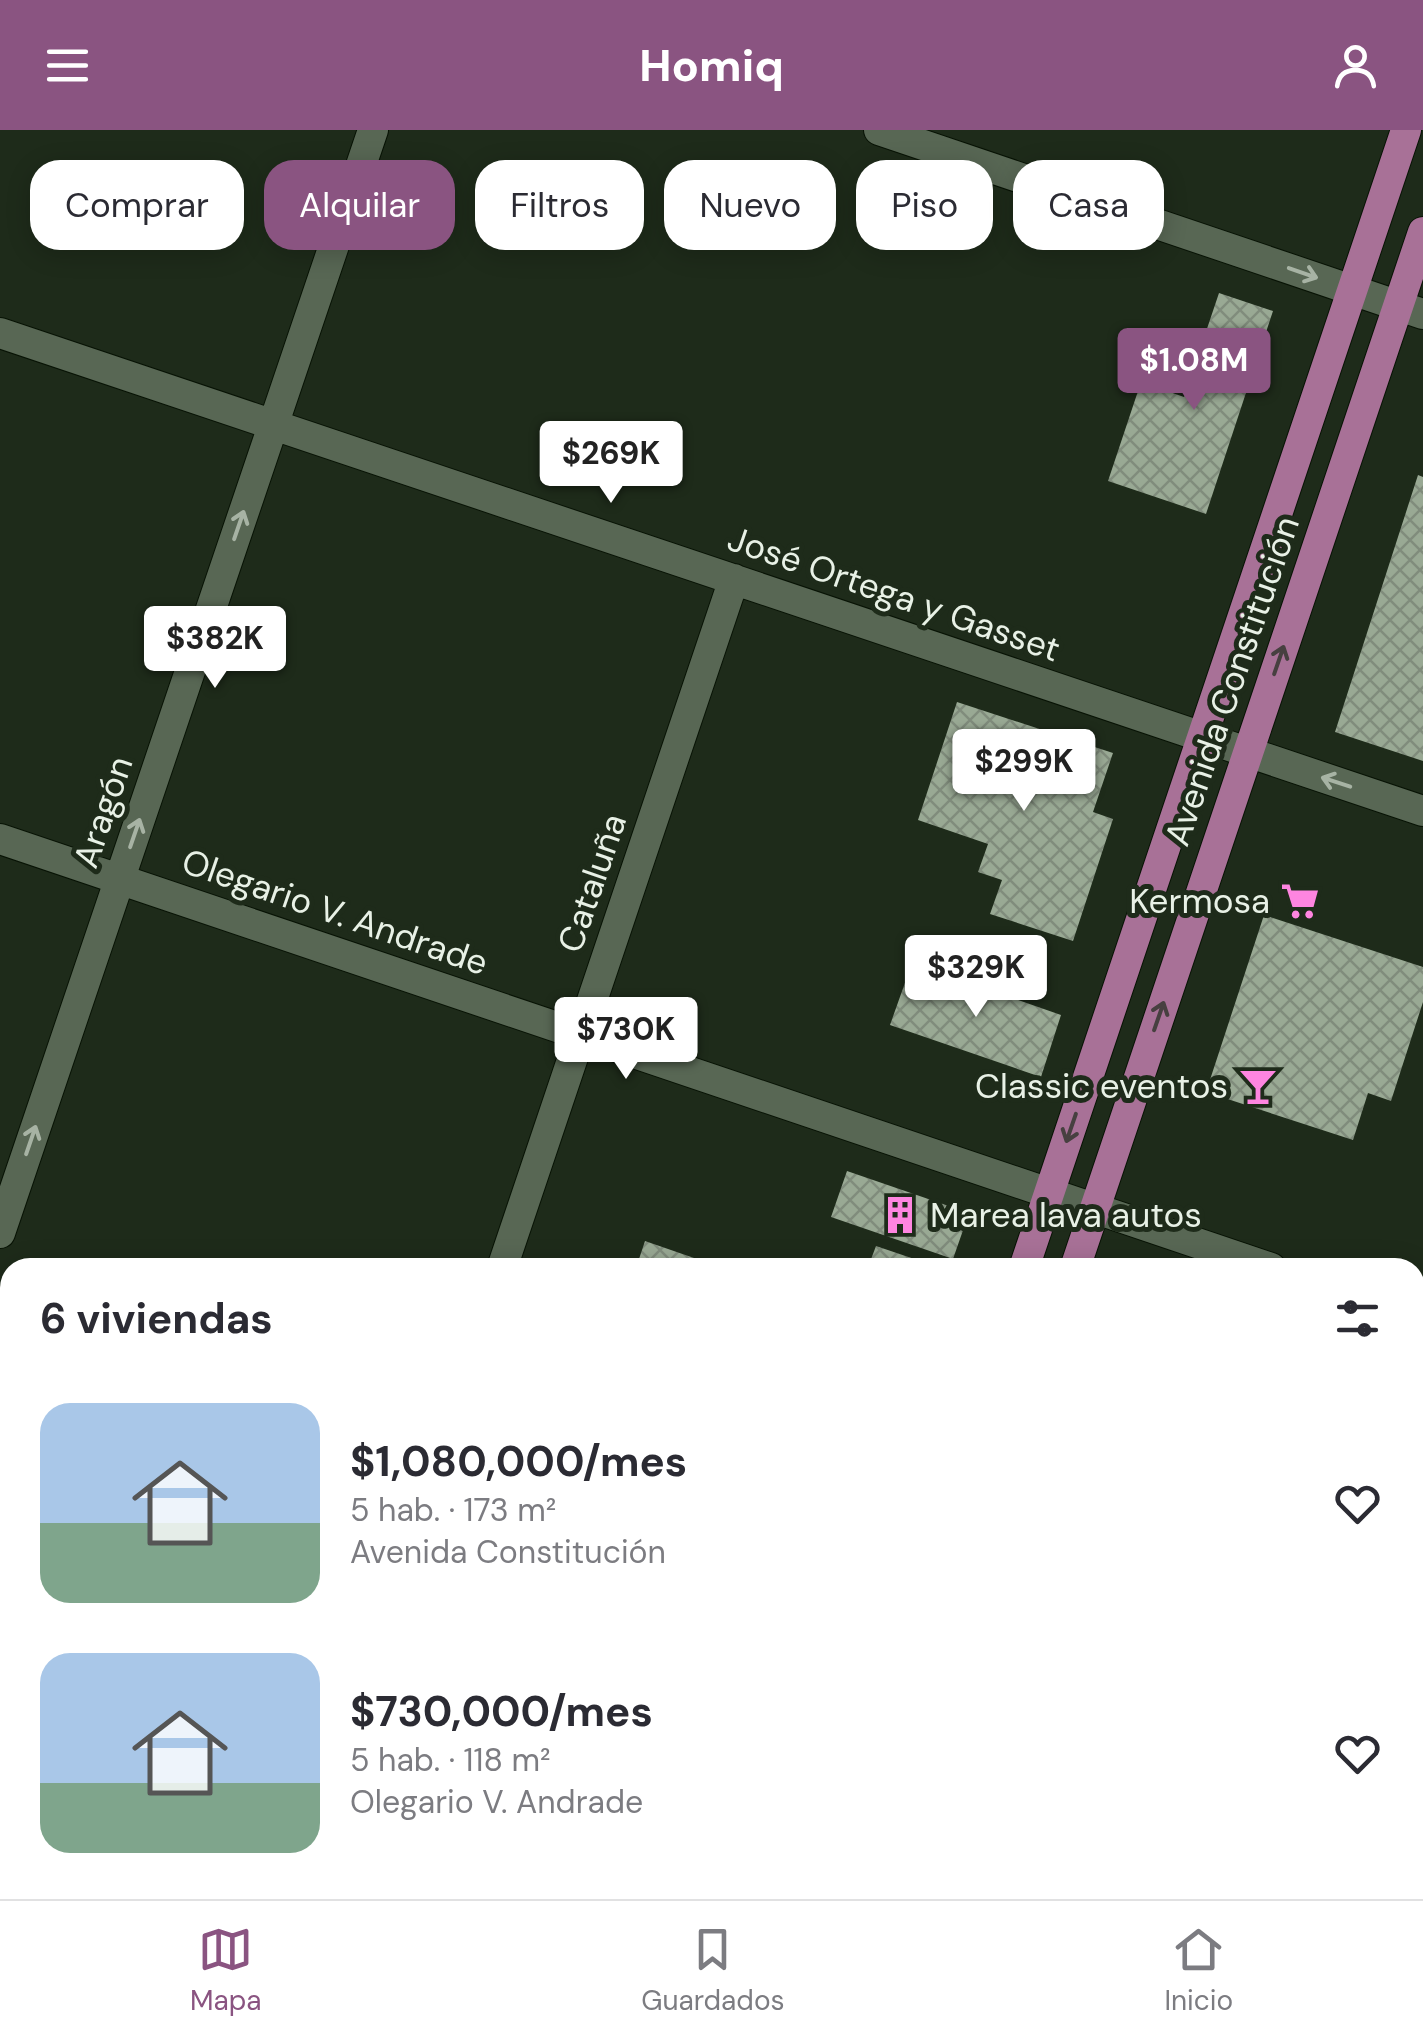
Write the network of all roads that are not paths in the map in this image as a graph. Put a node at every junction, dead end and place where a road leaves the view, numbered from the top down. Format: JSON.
{"nodes":[{"id":1,"x":373,"y":130,"type":"edge"},
{"id":2,"x":879,"y":130,"type":"edge"},
{"id":3,"x":1406,"y":130,"type":"edge"},
{"id":4,"x":1423,"y":232,"type":"edge"},
{"id":5,"x":1353,"y":290,"type":"junction"},
{"id":6,"x":1411,"y":309,"type":"edge"},
{"id":7,"x":0,"y":333,"type":"edge"},
{"id":8,"x":273,"y":424,"type":"junction"},
{"id":9,"x":734,"y":579,"type":"junction"},
{"id":10,"x":1202,"y":737,"type":"junction"},
{"id":11,"x":1248,"y":752,"type":"junction"},
{"id":12,"x":1423,"y":811,"type":"edge"},
{"id":13,"x":0,"y":839,"type":"edge"},
{"id":14,"x":120,"y":879,"type":"junction"},
{"id":15,"x":581,"y":1035,"type":"junction"},
{"id":16,"x":1050,"y":1193,"type":"junction"},
{"id":17,"x":1095,"y":1208,"type":"junction"},
{"id":18,"x":0,"y":1233,"type":"edge"},
{"id":19,"x":505,"y":1258,"type":"edge"},
{"id":20,"x":1027,"y":1258,"type":"edge"},
{"id":21,"x":1078,"y":1258,"type":"edge"},
{"id":22,"x":1242,"y":1258,"type":"edge"}],
"edges":[{"from":1,"to":8,"type":"street","name":"Aragón"},
{"from":2,"to":5,"type":"street","one_way":true},
{"from":3,"to":5,"type":"main road","name":"Avenida Constitución"},
{"from":4,"to":6,"type":"main road","name":"Avenida Constitución"},
{"from":5,"to":6,"type":"street"},
{"from":5,"to":10,"type":"main road","name":"Avenida Constitución"},
{"from":11,"to":6,"type":"main road","name":"Avenida Constitución","one_way":true},
{"from":7,"to":8,"type":"street","name":"José Ortega y Gasset"},
{"from":8,"to":9,"type":"street","name":"José Ortega y Gasset"},
{"from":14,"to":8,"type":"street","name":"Aragón","one_way":true},
{"from":9,"to":10,"type":"street","name":"José Ortega y Gasset"},
{"from":9,"to":15,"type":"street","name":"Cataluña"},
{"from":10,"to":11,"type":"street","name":"José Ortega y Gasset"},
{"from":10,"to":16,"type":"main road","name":"Avenida Constitución","one_way":true},
{"from":12,"to":11,"type":"street","name":"José Ortega y Gasset","one_way":true},
{"from":17,"to":11,"type":"main road","name":"Avenida Constitución","one_way":true},
{"from":13,"to":14,"type":"street","name":"Olegario V. Andrade"},
{"from":14,"to":15,"type":"street","name":"Olegario V. Andrade"},
{"from":18,"to":14,"type":"street","name":"Aragón","one_way":true},
{"from":15,"to":16,"type":"street","name":"Olegario V. Andrade"},
{"from":15,"to":19,"type":"street","name":"Cataluña"},
{"from":16,"to":17,"type":"street","name":"Olegario V. Andrade"},
{"from":16,"to":20,"type":"main road","name":"Avenida Constitución"},
{"from":17,"to":21,"type":"main road","name":"Avenida Constitución"},
{"from":17,"to":22,"type":"street","name":"Olegario V. Andrade"}]}
